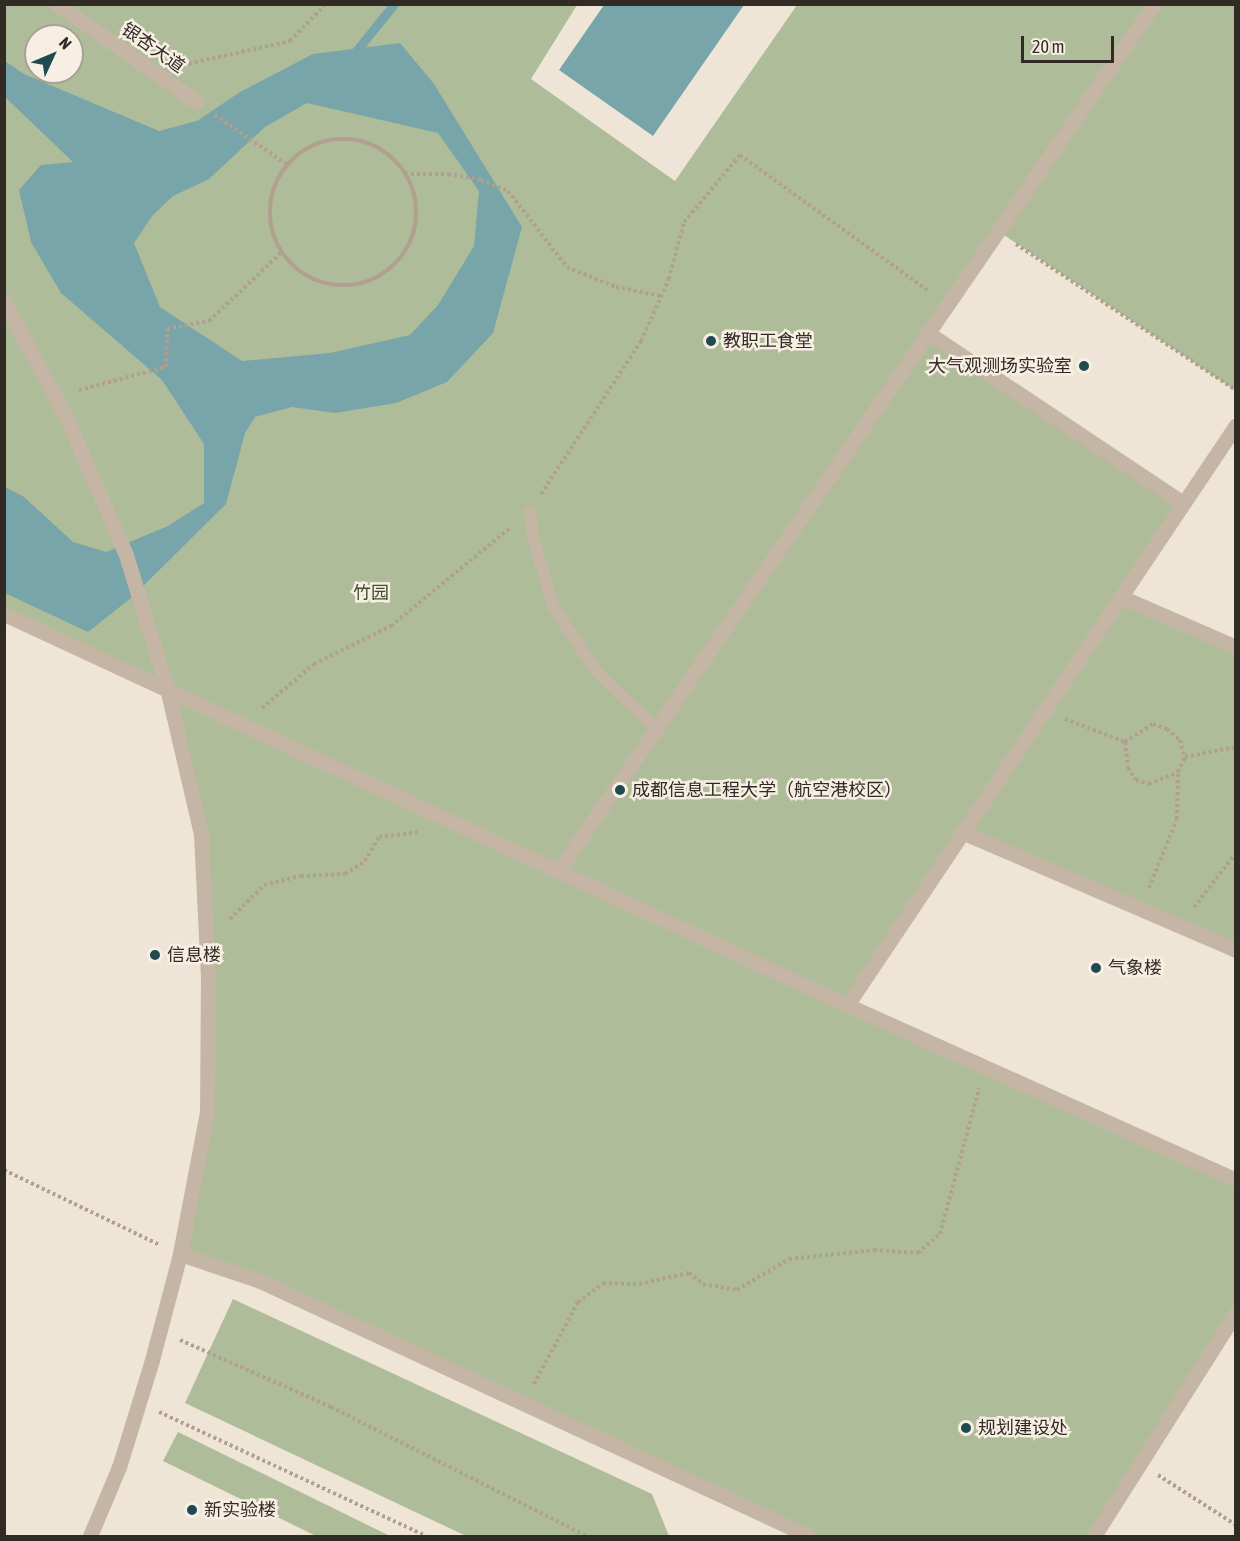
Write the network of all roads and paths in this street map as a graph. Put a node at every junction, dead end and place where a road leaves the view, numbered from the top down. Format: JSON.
{"nodes":[{"id":1,"x":57,"y":4,"type":"edge"},
{"id":2,"x":327,"y":4,"type":"edge"},
{"id":3,"x":1154,"y":4,"type":"edge"},
{"id":4,"x":156,"y":74,"type":"junction"},
{"id":5,"x":197,"y":102,"type":"joint"},
{"id":6,"x":286,"y":164,"type":"junction"},
{"id":7,"x":405,"y":174,"type":"junction"},
{"id":8,"x":998,"y":231,"type":"junction"},
{"id":9,"x":282,"y":252,"type":"junction"},
{"id":10,"x":661,"y":296,"type":"junction"},
{"id":11,"x":4,"y":301,"type":"edge"},
{"id":12,"x":948,"y":304,"type":"junction"},
{"id":13,"x":928,"y":333,"type":"junction"},
{"id":14,"x":1236,"y":390,"type":"edge"},
{"id":15,"x":56,"y":399,"type":"junction"},
{"id":16,"x":1236,"y":425,"type":"edge"},
{"id":17,"x":1183,"y":503,"type":"junction"},
{"id":18,"x":530,"y":511,"type":"junction"},
{"id":19,"x":1121,"y":597,"type":"junction"},
{"id":20,"x":8,"y":615,"type":"edge"},
{"id":21,"x":1236,"y":647,"type":"edge"},
{"id":22,"x":167,"y":688,"type":"junction"},
{"id":23,"x":1045,"y":709,"type":"junction"},
{"id":24,"x":243,"y":723,"type":"junction"},
{"id":25,"x":656,"y":729,"type":"junction"},
{"id":26,"x":1125,"y":742,"type":"junction"},
{"id":27,"x":1236,"y":747,"type":"edge"},
{"id":28,"x":1185,"y":757,"type":"junction"},
{"id":29,"x":1178,"y":772,"type":"junction"},
{"id":30,"x":454,"y":822,"type":"junction"},
{"id":31,"x":962,"y":832,"type":"junction"},
{"id":32,"x":1236,"y":853,"type":"edge"},
{"id":33,"x":559,"y":870,"type":"junction"},
{"id":34,"x":1141,"y":909,"type":"junction"},
{"id":35,"x":1179,"y":926,"type":"junction"},
{"id":36,"x":206,"y":943,"type":"junction"},
{"id":37,"x":1236,"y":950,"type":"edge"},
{"id":38,"x":847,"y":1005,"type":"junction"},
{"id":39,"x":985,"y":1067,"type":"junction"},
{"id":40,"x":4,"y":1170,"type":"edge"},
{"id":41,"x":1236,"y":1180,"type":"edge"},
{"id":42,"x":180,"y":1254,"type":"junction"},
{"id":43,"x":1236,"y":1312,"type":"edge"},
{"id":44,"x":159,"y":1332,"type":"junction"},
{"id":45,"x":139,"y":1403,"type":"junction"},
{"id":46,"x":523,"y":1403,"type":"junction"},
{"id":47,"x":1140,"y":1464,"type":"junction"},
{"id":48,"x":1236,"y":1525,"type":"edge"},
{"id":49,"x":90,"y":1536,"type":"edge"},
{"id":50,"x":426,"y":1536,"type":"edge"},
{"id":51,"x":586,"y":1536,"type":"edge"},
{"id":52,"x":809,"y":1536,"type":"edge"},
{"id":53,"x":1094,"y":1536,"type":"edge"}],
"edges":[{"from":1,"to":4,"type":"street","name":"银杏大道"},
{"from":2,"to":4,"type":"path"},
{"from":3,"to":8,"type":"street"},
{"from":4,"to":5,"type":"street","name":"银杏大道"},
{"from":5,"to":6,"type":"path"},
{"from":6,"to":7,"type":"path"},
{"from":6,"to":9,"type":"path"},
{"from":7,"to":9,"type":"path"},
{"from":7,"to":10,"type":"path"},
{"from":8,"to":12,"type":"street"},
{"from":8,"to":14,"type":"path"},
{"from":9,"to":15,"type":"path"},
{"from":10,"to":12,"type":"path"},
{"from":10,"to":18,"type":"path"},
{"from":11,"to":15,"type":"street"},
{"from":12,"to":13,"type":"street"},
{"from":13,"to":17,"type":"street"},
{"from":13,"to":25,"type":"street"},
{"from":15,"to":22,"type":"street"},
{"from":16,"to":17,"type":"street"},
{"from":17,"to":19,"type":"street"},
{"from":18,"to":24,"type":"path"},
{"from":18,"to":25,"type":"lane"},
{"from":19,"to":21,"type":"street"},
{"from":19,"to":23,"type":"street"},
{"from":20,"to":22,"type":"street"},
{"from":22,"to":24,"type":"street"},
{"from":22,"to":36,"type":"street"},
{"from":23,"to":26,"type":"path"},
{"from":23,"to":31,"type":"street"},
{"from":24,"to":30,"type":"street"},
{"from":25,"to":33,"type":"street"},
{"from":26,"to":28,"type":"path"},
{"from":26,"to":29,"type":"path"},
{"from":27,"to":28,"type":"path"},
{"from":28,"to":29,"type":"path"},
{"from":29,"to":34,"type":"path"},
{"from":30,"to":33,"type":"street"},
{"from":30,"to":36,"type":"path"},
{"from":31,"to":34,"type":"street"},
{"from":31,"to":38,"type":"street"},
{"from":32,"to":35,"type":"path"},
{"from":33,"to":38,"type":"street"},
{"from":34,"to":35,"type":"street"},
{"from":35,"to":37,"type":"street"},
{"from":36,"to":42,"type":"street"},
{"from":38,"to":39,"type":"street"},
{"from":39,"to":41,"type":"street"},
{"from":39,"to":46,"type":"path"},
{"from":40,"to":42,"type":"path"},
{"from":42,"to":44,"type":"street"},
{"from":42,"to":46,"type":"street"},
{"from":43,"to":47,"type":"street"},
{"from":44,"to":45,"type":"street"},
{"from":44,"to":51,"type":"path"},
{"from":45,"to":49,"type":"street"},
{"from":45,"to":50,"type":"path"},
{"from":46,"to":52,"type":"street"},
{"from":47,"to":48,"type":"path"},
{"from":47,"to":53,"type":"street"}]}
